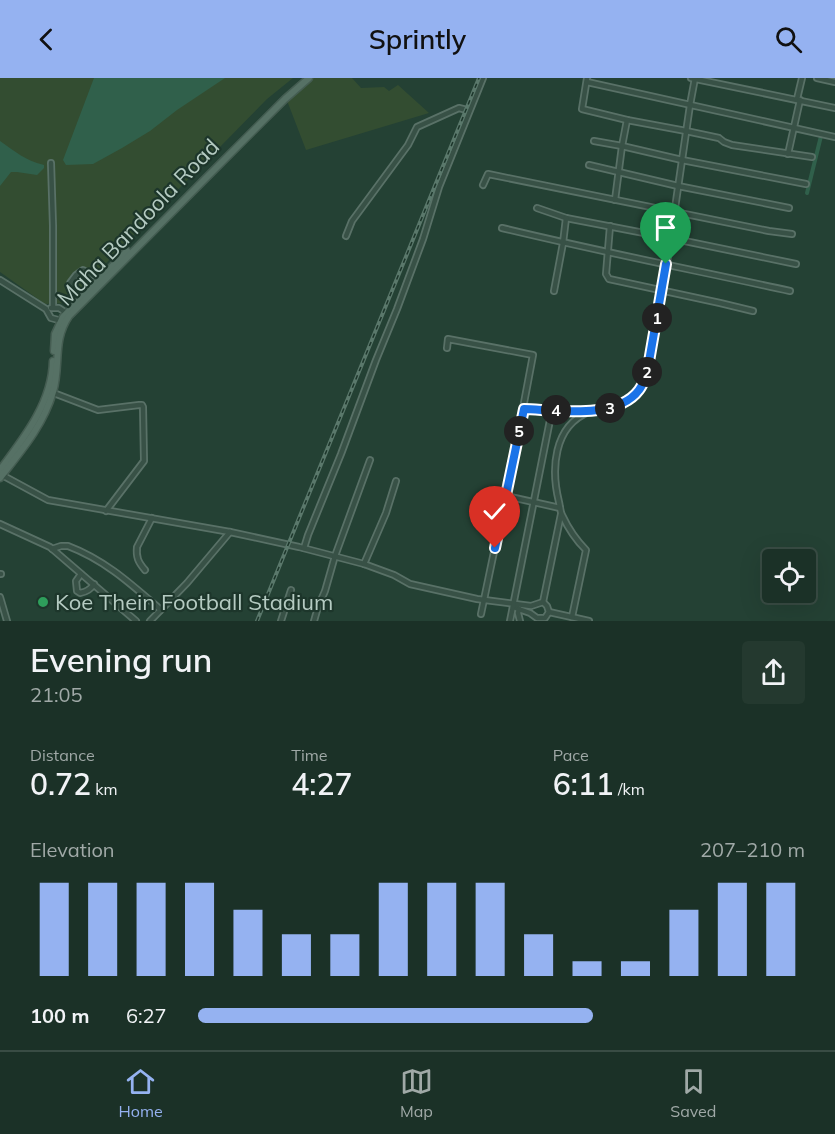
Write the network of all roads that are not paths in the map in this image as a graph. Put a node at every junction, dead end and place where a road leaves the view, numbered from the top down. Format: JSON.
{"nodes":[{"id":1,"x":303,"y":78,"type":"edge"},
{"id":2,"x":309,"y":78,"type":"edge"},
{"id":3,"x":483,"y":78,"type":"edge"},
{"id":4,"x":694,"y":78,"type":"edge"},
{"id":5,"x":802,"y":78,"type":"edge"},
{"id":6,"x":817,"y":78,"type":"edge"},
{"id":7,"x":587,"y":80,"type":"edge"},
{"id":8,"x":835,"y":82,"type":"edge"},
{"id":9,"x":798,"y":100,"type":"junction"},
{"id":10,"x":690,"y":105,"type":"junction"},
{"id":11,"x":835,"y":108,"type":"edge"},
{"id":12,"x":467,"y":110,"type":"dead end"},
{"id":13,"x":627,"y":120,"type":"junction"},
{"id":14,"x":794,"y":127,"type":"junction"},
{"id":15,"x":686,"y":131,"type":"junction"},
{"id":16,"x":835,"y":137,"type":"edge"},
{"id":17,"x":594,"y":141,"type":"dead end"},
{"id":18,"x":622,"y":146,"type":"junction"},
{"id":19,"x":788,"y":154,"type":"junction"},
{"id":20,"x":812,"y":157,"type":"dead end"},
{"id":21,"x":682,"y":160,"type":"junction"},
{"id":22,"x":51,"y":163,"type":"dead end"},
{"id":23,"x":590,"y":165,"type":"dead end"},
{"id":24,"x":620,"y":172,"type":"junction"},
{"id":25,"x":806,"y":184,"type":"dead end"},
{"id":26,"x":483,"y":185,"type":"dead end"},
{"id":27,"x":678,"y":186,"type":"junction"},
{"id":28,"x":615,"y":200,"type":"junction"},
{"id":29,"x":537,"y":208,"type":"dead end"},
{"id":30,"x":789,"y":208,"type":"dead end"},
{"id":31,"x":674,"y":211,"type":"junction"},
{"id":32,"x":566,"y":218,"type":"junction"},
{"id":33,"x":610,"y":226,"type":"junction"},
{"id":34,"x":502,"y":228,"type":"dead end"},
{"id":35,"x":792,"y":234,"type":"dead end"},
{"id":36,"x":346,"y":236,"type":"dead end"},
{"id":37,"x":670,"y":238,"type":"junction"},
{"id":38,"x":563,"y":243,"type":"junction"},
{"id":39,"x":608,"y":251,"type":"junction"},
{"id":40,"x":666,"y":264,"type":"junction"},
{"id":41,"x":796,"y":264,"type":"dead end"},
{"id":42,"x":100,"y":279,"type":"junction"},
{"id":43,"x":0,"y":280,"type":"edge"},
{"id":44,"x":554,"y":291,"type":"dead end"},
{"id":45,"x":663,"y":291,"type":"junction"},
{"id":46,"x":790,"y":291,"type":"dead end"},
{"id":47,"x":81,"y":298,"type":"junction"},
{"id":48,"x":53,"y":307,"type":"junction"},
{"id":49,"x":46,"y":309,"type":"junction"},
{"id":50,"x":753,"y":311,"type":"dead end"},
{"id":51,"x":68,"y":315,"type":"junction"},
{"id":52,"x":63,"y":322,"type":"junction"},
{"id":53,"x":447,"y":348,"type":"dead end"},
{"id":54,"x":51,"y":392,"type":"junction"},
{"id":55,"x":524,"y":409,"type":"junction"},
{"id":56,"x":552,"y":410,"type":"junction"},
{"id":57,"x":590,"y":411,"type":"junction"},
{"id":58,"x":370,"y":460,"type":"dead end"},
{"id":59,"x":1,"y":474,"type":"edge"},
{"id":60,"x":396,"y":481,"type":"dead end"},
{"id":61,"x":506,"y":496,"type":"junction"},
{"id":62,"x":48,"y":500,"type":"junction"},
{"id":63,"x":534,"y":502,"type":"junction"},
{"id":64,"x":45,"y":508,"type":"dead end"},
{"id":65,"x":561,"y":510,"type":"junction"},
{"id":66,"x":106,"y":511,"type":"junction"},
{"id":67,"x":152,"y":518,"type":"junction"},
{"id":68,"x":0,"y":524,"type":"edge"},
{"id":69,"x":230,"y":532,"type":"junction"},
{"id":70,"x":304,"y":548,"type":"junction"},
{"id":71,"x":52,"y":549,"type":"junction"},
{"id":72,"x":335,"y":555,"type":"junction"},
{"id":73,"x":364,"y":564,"type":"junction"},
{"id":74,"x":145,"y":570,"type":"dead end"},
{"id":75,"x":81,"y":574,"type":"junction"},
{"id":76,"x":94,"y":584,"type":"junction"},
{"id":77,"x":291,"y":590,"type":"dead end"},
{"id":78,"x":0,"y":597,"type":"edge"},
{"id":79,"x":483,"y":600,"type":"junction"},
{"id":80,"x":543,"y":602,"type":"junction"},
{"id":81,"x":513,"y":605,"type":"junction"},
{"id":82,"x":519,"y":609,"type":"junction"},
{"id":83,"x":160,"y":610,"type":"junction"},
{"id":84,"x":549,"y":612,"type":"junction"},
{"id":85,"x":480,"y":614,"type":"dead end"},
{"id":86,"x":572,"y":617,"type":"junction"},
{"id":87,"x":539,"y":620,"type":"edge"},
{"id":88,"x":7,"y":621,"type":"edge"},
{"id":89,"x":136,"y":621,"type":"edge"},
{"id":90,"x":150,"y":621,"type":"edge"},
{"id":91,"x":281,"y":621,"type":"edge"},
{"id":92,"x":314,"y":621,"type":"edge"},
{"id":93,"x":510,"y":621,"type":"edge"},
{"id":94,"x":520,"y":621,"type":"edge"},
{"id":95,"x":590,"y":621,"type":"edge"}],
"edges":[{"from":1,"to":42,"type":"main road","name":"Maha Bandoola Road"},
{"from":2,"to":51,"type":"main road","name":"Maha Bandoola Road"},
{"from":3,"to":70,"type":"street"},
{"from":4,"to":9,"type":"street"},
{"from":4,"to":10,"type":"street"},
{"from":5,"to":9,"type":"street"},
{"from":6,"to":8,"type":"street"},
{"from":7,"to":10,"type":"street"},
{"from":7,"to":13,"type":"street"},
{"from":9,"to":11,"type":"street"},
{"from":9,"to":14,"type":"street"},
{"from":10,"to":14,"type":"street"},
{"from":10,"to":15,"type":"street"},
{"from":12,"to":36,"type":"street"},
{"from":13,"to":15,"type":"street"},
{"from":13,"to":18,"type":"street"},
{"from":14,"to":16,"type":"street"},
{"from":14,"to":19,"type":"street"},
{"from":15,"to":19,"type":"street"},
{"from":15,"to":21,"type":"street"},
{"from":17,"to":18,"type":"street"},
{"from":18,"to":21,"type":"street"},
{"from":18,"to":24,"type":"street"},
{"from":19,"to":20,"type":"street"},
{"from":21,"to":25,"type":"street"},
{"from":21,"to":27,"type":"street"},
{"from":22,"to":48,"type":"street"},
{"from":23,"to":24,"type":"street"},
{"from":24,"to":27,"type":"street"},
{"from":24,"to":28,"type":"street"},
{"from":26,"to":28,"type":"street"},
{"from":27,"to":30,"type":"street"},
{"from":27,"to":31,"type":"street"},
{"from":28,"to":31,"type":"street"},
{"from":29,"to":32,"type":"street"},
{"from":31,"to":35,"type":"street"},
{"from":31,"to":37,"type":"street"},
{"from":32,"to":33,"type":"street"},
{"from":32,"to":38,"type":"street"},
{"from":33,"to":37,"type":"street"},
{"from":33,"to":39,"type":"street"},
{"from":34,"to":38,"type":"street"},
{"from":37,"to":40,"type":"street"},
{"from":37,"to":41,"type":"street"},
{"from":38,"to":39,"type":"street"},
{"from":38,"to":44,"type":"street"},
{"from":39,"to":40,"type":"street"},
{"from":39,"to":45,"type":"street"},
{"from":40,"to":45,"type":"street"},
{"from":40,"to":46,"type":"street"},
{"from":42,"to":47,"type":"main road","name":"Maha Bandoola Road"},
{"from":42,"to":47,"type":"street"},
{"from":43,"to":49,"type":"street"},
{"from":45,"to":50,"type":"street"},
{"from":45,"to":57,"type":"street"},
{"from":47,"to":51,"type":"main road","name":"Maha Bandoola Road"},
{"from":48,"to":49,"type":"street"},
{"from":48,"to":51,"type":"street"},
{"from":49,"to":52,"type":"street"},
{"from":51,"to":52,"type":"main road","name":"Maha Bandoola Road"},
{"from":52,"to":54,"type":"main road","name":"Maha Bandoola Road"},
{"from":53,"to":55,"type":"street"},
{"from":54,"to":59,"type":"main road","name":"Maha Bandoola Road"},
{"from":54,"to":66,"type":"street"},
{"from":55,"to":56,"type":"street"},
{"from":55,"to":61,"type":"street"},
{"from":56,"to":57,"type":"street"},
{"from":56,"to":63,"type":"street"},
{"from":57,"to":65,"type":"street"},
{"from":58,"to":72,"type":"street"},
{"from":59,"to":62,"type":"street"},
{"from":60,"to":73,"type":"street"},
{"from":61,"to":63,"type":"street"},
{"from":61,"to":79,"type":"street"},
{"from":62,"to":64,"type":"street"},
{"from":62,"to":66,"type":"street"},
{"from":63,"to":65,"type":"street"},
{"from":63,"to":81,"type":"street"},
{"from":65,"to":80,"type":"street"},
{"from":65,"to":86,"type":"street"},
{"from":66,"to":67,"type":"street"},
{"from":67,"to":69,"type":"street"},
{"from":67,"to":74,"type":"street"},
{"from":68,"to":71,"type":"street"},
{"from":69,"to":70,"type":"street"},
{"from":69,"to":83,"type":"street"},
{"from":70,"to":72,"type":"street"},
{"from":71,"to":75,"type":"street"},
{"from":71,"to":83,"type":"street"},
{"from":72,"to":73,"type":"street"},
{"from":72,"to":92,"type":"street"},
{"from":73,"to":79,"type":"street"},
{"from":75,"to":76,"type":"street"},
{"from":75,"to":76,"type":"street"},
{"from":76,"to":89,"type":"street"},
{"from":77,"to":91,"type":"street"},
{"from":78,"to":88,"type":"street"},
{"from":79,"to":81,"type":"street"},
{"from":79,"to":85,"type":"street"},
{"from":80,"to":81,"type":"street"},
{"from":80,"to":84,"type":"street"},
{"from":81,"to":82,"type":"street"},
{"from":81,"to":93,"type":"street"},
{"from":82,"to":87,"type":"street"},
{"from":82,"to":94,"type":"street"},
{"from":83,"to":90,"type":"street"},
{"from":84,"to":86,"type":"street"},
{"from":84,"to":87,"type":"street"},
{"from":86,"to":95,"type":"street"}]}
